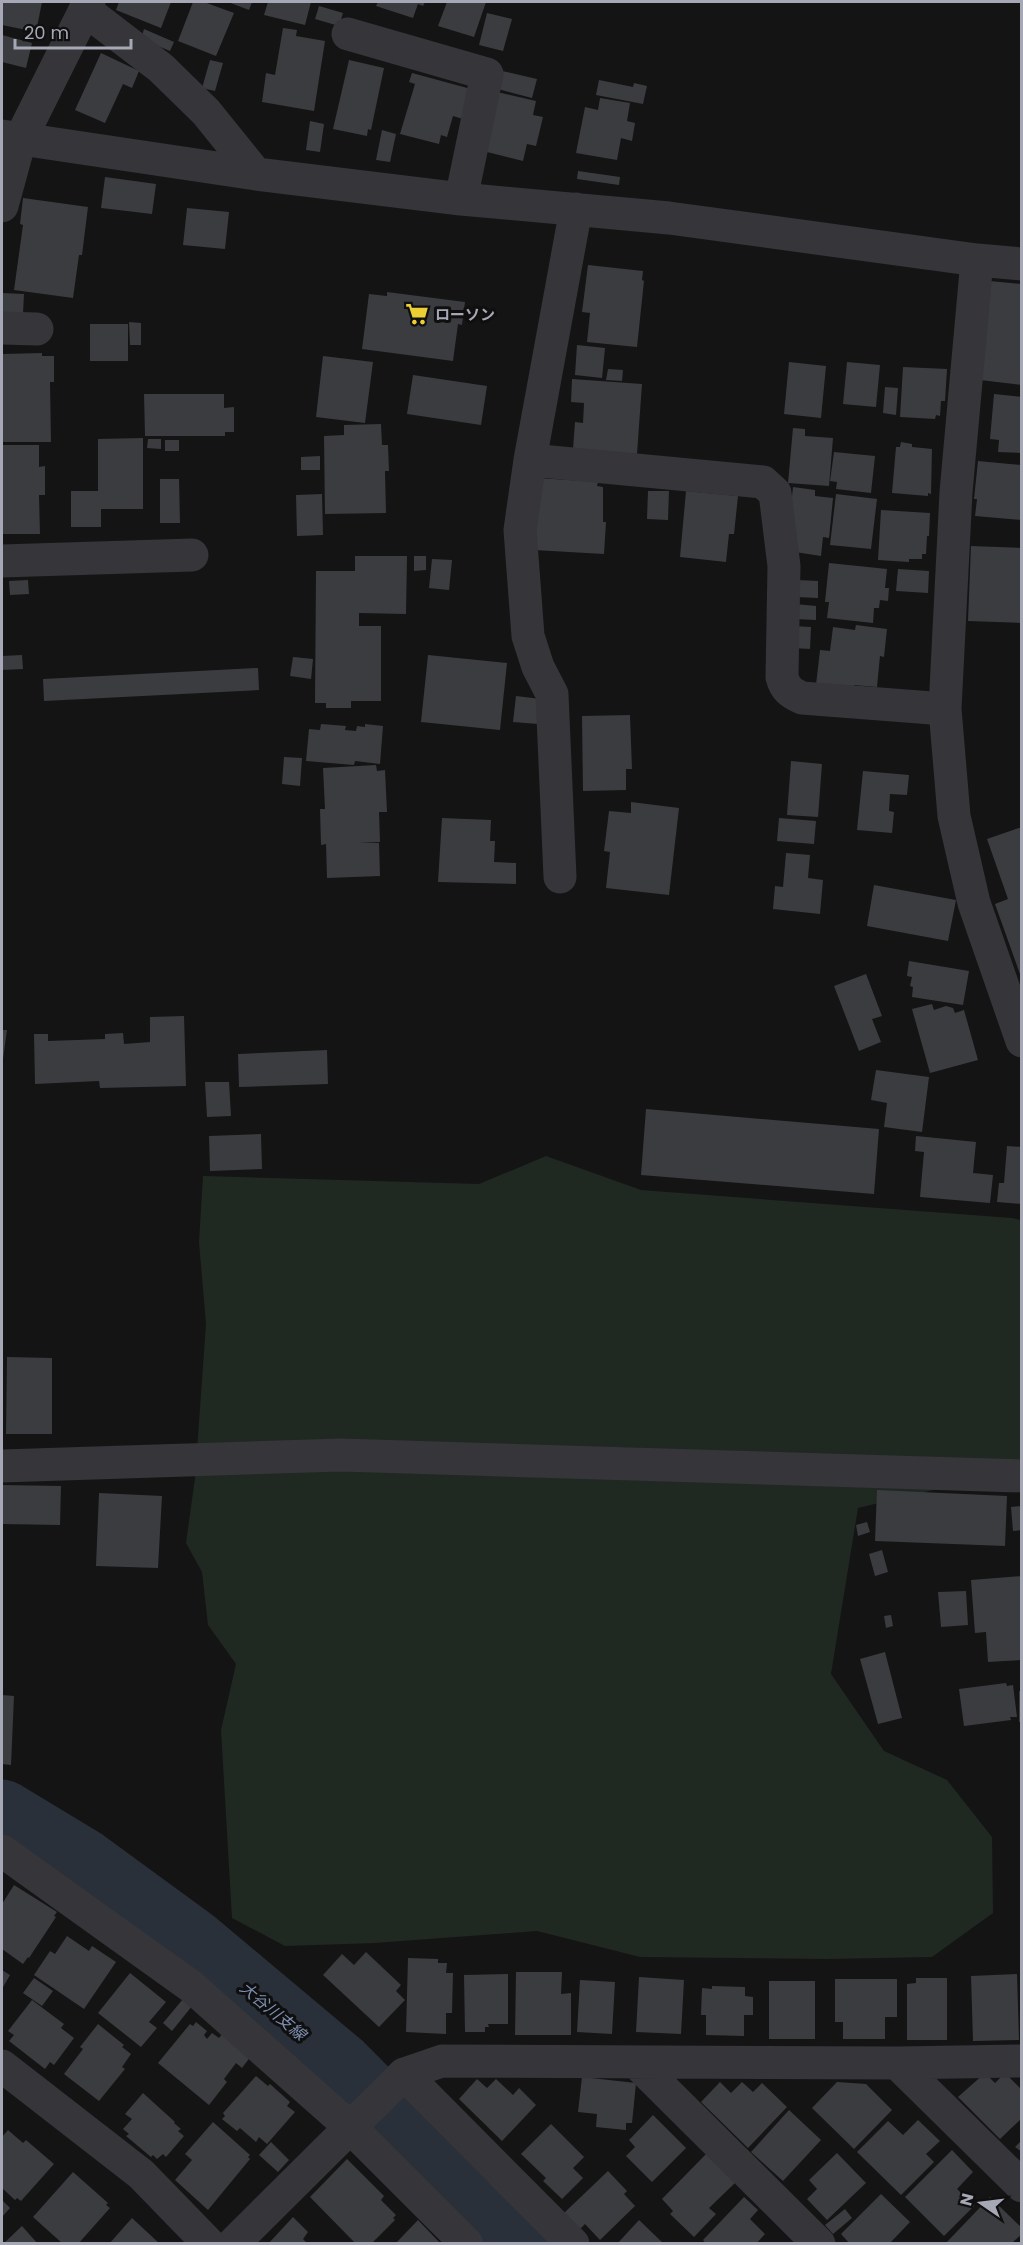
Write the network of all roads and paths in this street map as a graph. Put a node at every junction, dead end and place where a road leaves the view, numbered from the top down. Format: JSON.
{"nodes":[{"id":1,"x":87,"y":6,"type":"edge"},
{"id":2,"x":348,"y":34,"type":"dead end"},
{"id":3,"x":11,"y":138,"type":"edge"},
{"id":4,"x":256,"y":174,"type":"junction"},
{"id":5,"x":461,"y":199,"type":"junction"},
{"id":6,"x":2,"y":206,"type":"edge"},
{"id":7,"x":576,"y":209,"type":"junction"},
{"id":8,"x":977,"y":260,"type":"junction"},
{"id":9,"x":1022,"y":264,"type":"edge"},
{"id":10,"x":2,"y":328,"type":"edge"},
{"id":11,"x":37,"y":328,"type":"dead end"},
{"id":12,"x":530,"y":460,"type":"junction"},
{"id":13,"x":192,"y":555,"type":"dead end"},
{"id":14,"x":2,"y":561,"type":"edge"},
{"id":15,"x":945,"y":709,"type":"junction"},
{"id":16,"x":560,"y":877,"type":"dead end"},
{"id":17,"x":1022,"y":1041,"type":"edge"},
{"id":18,"x":2,"y":1466,"type":"edge"},
{"id":19,"x":1022,"y":1476,"type":"edge"},
{"id":20,"x":2,"y":1851,"type":"edge"},
{"id":21,"x":1022,"y":2061,"type":"edge"},
{"id":22,"x":636,"y":2062,"type":"junction"},
{"id":23,"x":897,"y":2063,"type":"junction"},
{"id":24,"x":2,"y":2066,"type":"edge"},
{"id":25,"x":398,"y":2080,"type":"junction"},
{"id":26,"x":358,"y":2120,"type":"junction"},
{"id":27,"x":1022,"y":2186,"type":"edge"},
{"id":28,"x":209,"y":2244,"type":"edge"},
{"id":29,"x":233,"y":2244,"type":"edge"},
{"id":30,"x":467,"y":2244,"type":"edge"},
{"id":31,"x":573,"y":2244,"type":"edge"},
{"id":32,"x":819,"y":2244,"type":"edge"}],
"edges":[{"from":1,"to":3,"type":"street"},
{"from":1,"to":4,"type":"street"},
{"from":2,"to":5,"type":"street"},
{"from":3,"to":4,"type":"street"},
{"from":3,"to":6,"type":"street"},
{"from":4,"to":5,"type":"street"},
{"from":5,"to":7,"type":"street"},
{"from":7,"to":8,"type":"street"},
{"from":7,"to":12,"type":"street"},
{"from":8,"to":9,"type":"street"},
{"from":8,"to":15,"type":"street"},
{"from":10,"to":11,"type":"street"},
{"from":12,"to":15,"type":"street"},
{"from":12,"to":16,"type":"street"},
{"from":13,"to":14,"type":"street"},
{"from":15,"to":17,"type":"street"},
{"from":18,"to":19,"type":"street"},
{"from":20,"to":26,"type":"street"},
{"from":21,"to":23,"type":"street"},
{"from":22,"to":23,"type":"street"},
{"from":22,"to":25,"type":"street"},
{"from":22,"to":32,"type":"street"},
{"from":23,"to":27,"type":"street"},
{"from":24,"to":28,"type":"street"},
{"from":25,"to":26,"type":"street"},
{"from":25,"to":31,"type":"street"},
{"from":26,"to":29,"type":"street"},
{"from":26,"to":30,"type":"street"}]}
